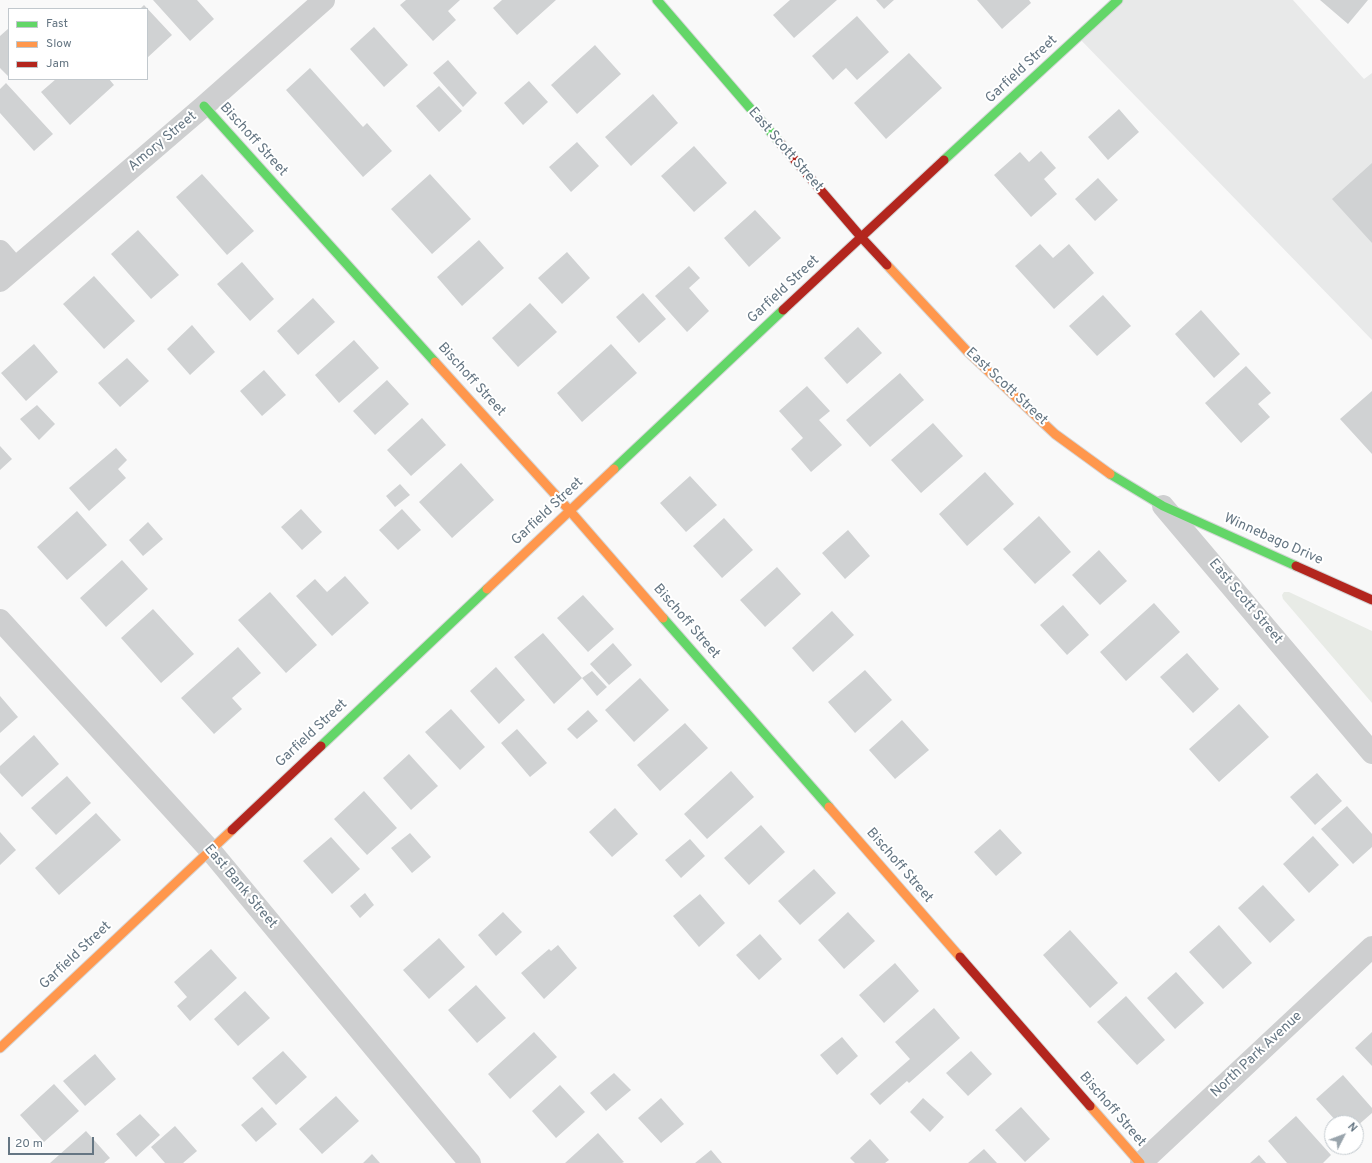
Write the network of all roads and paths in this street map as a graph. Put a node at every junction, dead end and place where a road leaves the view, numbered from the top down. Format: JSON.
{"nodes":[{"id":1,"x":324,"y":0,"type":"edge"},
{"id":2,"x":657,"y":0,"type":"edge"},
{"id":3,"x":1118,"y":0,"type":"edge"},
{"id":4,"x":204,"y":106,"type":"junction"},
{"id":5,"x":861,"y":237,"type":"junction"},
{"id":6,"x":0,"y":251,"type":"edge"},
{"id":7,"x":7,"y":275,"type":"edge"},
{"id":8,"x":1163,"y":506,"type":"junction"},
{"id":9,"x":570,"y":510,"type":"junction"},
{"id":10,"x":1372,"y":600,"type":"edge"},
{"id":11,"x":0,"y":620,"type":"edge"},
{"id":12,"x":1372,"y":753,"type":"edge"},
{"id":13,"x":210,"y":850,"type":"junction"},
{"id":14,"x":1372,"y":946,"type":"edge"},
{"id":15,"x":0,"y":1048,"type":"edge"},
{"id":16,"x":470,"y":1163,"type":"edge"},
{"id":17,"x":1140,"y":1163,"type":"edge"}],
"edges":[{"from":1,"to":4,"type":"street","name":"Amory Street"},
{"from":2,"to":5,"type":"street","name":"East Scott Street"},
{"from":3,"to":5,"type":"street","name":"Garfield Street"},
{"from":4,"to":7,"type":"street","name":"Amory Street"},
{"from":4,"to":9,"type":"street","name":"Bischoff Street"},
{"from":5,"to":8,"type":"street","name":"East Scott Street"},
{"from":5,"to":9,"type":"street","name":"Garfield Street"},
{"from":6,"to":7,"type":"street"},
{"from":8,"to":10,"type":"street","name":"Winnebago Drive"},
{"from":8,"to":12,"type":"street","name":"East Scott Street"},
{"from":9,"to":13,"type":"street","name":"Garfield Street"},
{"from":9,"to":17,"type":"street","name":"Bischoff Street"},
{"from":11,"to":13,"type":"street","name":"East Bank Street"},
{"from":13,"to":15,"type":"street","name":"Garfield Street"},
{"from":13,"to":16,"type":"street","name":"East Bank Street"},
{"from":14,"to":17,"type":"street","name":"North Park Avenue"}]}
